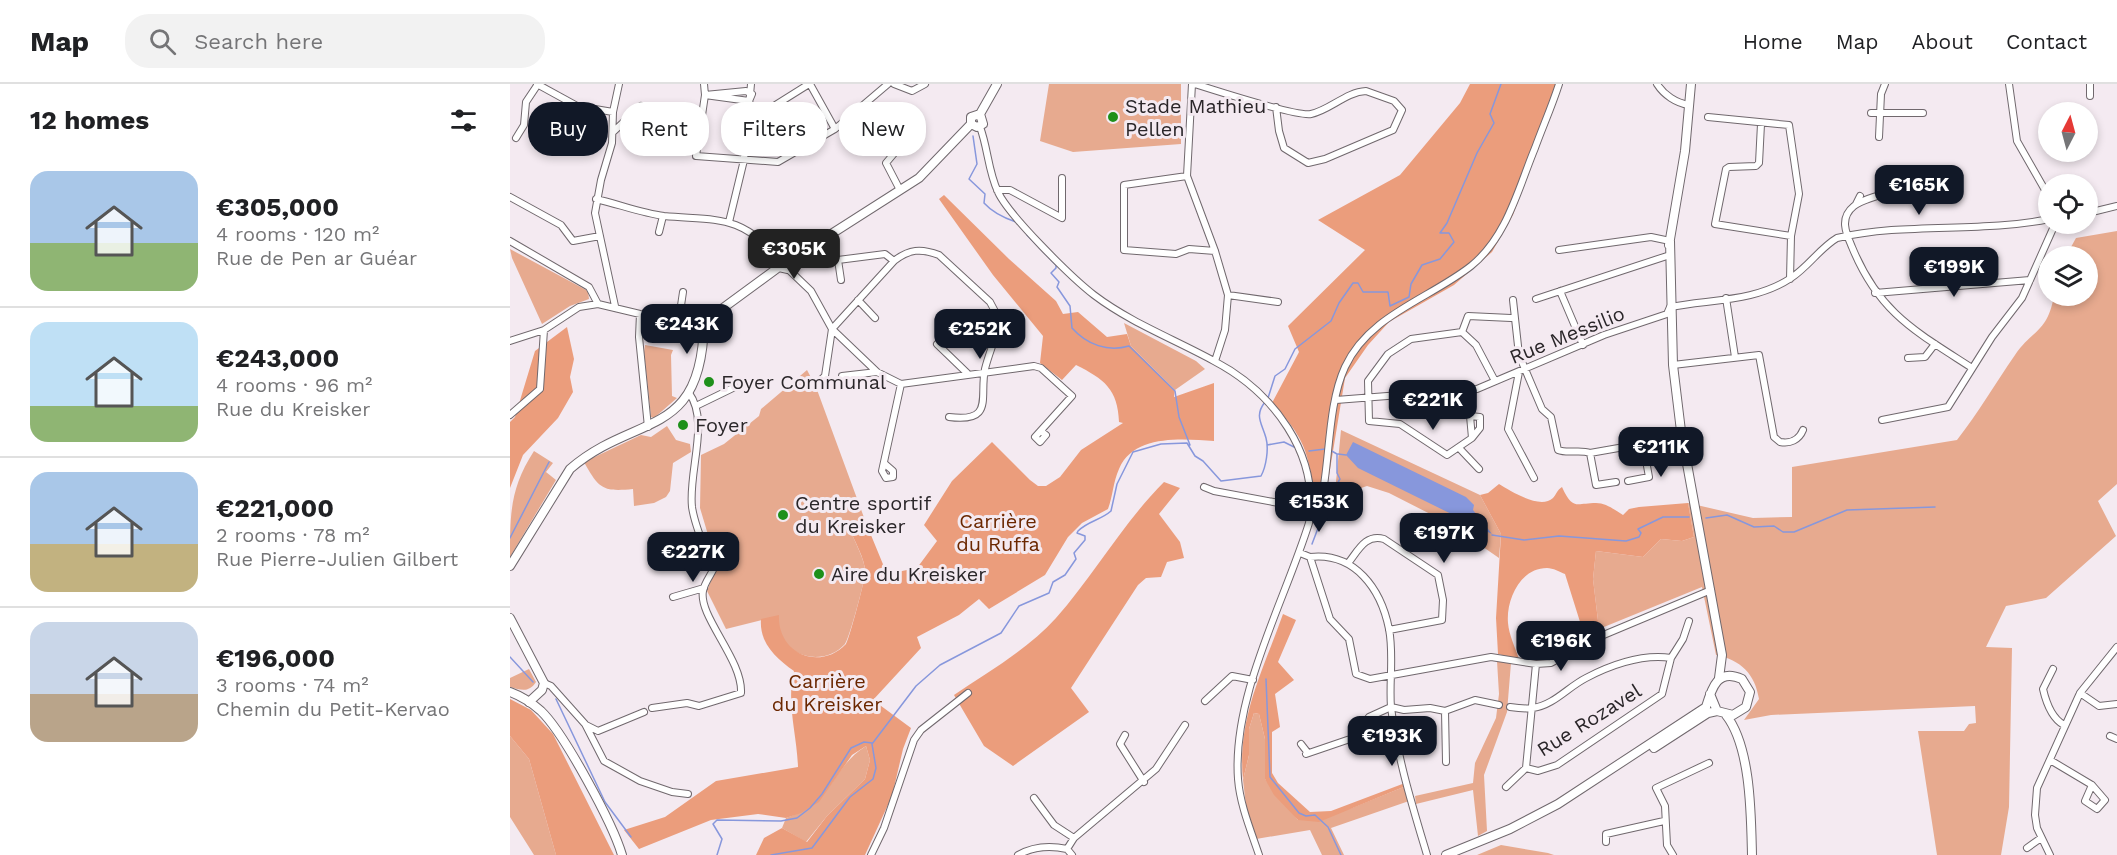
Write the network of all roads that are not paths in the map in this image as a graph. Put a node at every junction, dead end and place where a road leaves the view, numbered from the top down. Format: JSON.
{"nodes":[{"id":1,"x":537,"y":84,"type":"edge"},
{"id":2,"x":619,"y":84,"type":"edge"},
{"id":3,"x":704,"y":84,"type":"edge"},
{"id":4,"x":751,"y":84,"type":"edge"},
{"id":5,"x":810,"y":84,"type":"edge"},
{"id":6,"x":888,"y":84,"type":"edge"},
{"id":7,"x":894,"y":84,"type":"edge"},
{"id":8,"x":925,"y":84,"type":"edge"},
{"id":9,"x":997,"y":84,"type":"edge"},
{"id":10,"x":1193,"y":84,"type":"edge"},
{"id":11,"x":1559,"y":84,"type":"edge"},
{"id":12,"x":1657,"y":84,"type":"edge"},
{"id":13,"x":1692,"y":84,"type":"edge"},
{"id":14,"x":1885,"y":84,"type":"edge"},
{"id":15,"x":2009,"y":84,"type":"edge"},
{"id":16,"x":2090,"y":84,"type":"edge"},
{"id":17,"x":752,"y":94,"type":"junction"},
{"id":18,"x":705,"y":95,"type":"junction"},
{"id":19,"x":2090,"y":96,"type":"dead end"},
{"id":20,"x":751,"y":102,"type":"edge"},
{"id":21,"x":781,"y":102,"type":"edge"},
{"id":22,"x":1689,"y":105,"type":"junction"},
{"id":23,"x":1276,"y":107,"type":"junction"},
{"id":24,"x":613,"y":112,"type":"junction"},
{"id":25,"x":1871,"y":113,"type":"dead end"},
{"id":26,"x":1880,"y":113,"type":"junction"},
{"id":27,"x":1923,"y":113,"type":"dead end"},
{"id":28,"x":1708,"y":117,"type":"dead end"},
{"id":29,"x":1761,"y":124,"type":"junction"},
{"id":30,"x":976,"y":125,"type":"junction"},
{"id":31,"x":620,"y":126,"type":"edge"},
{"id":32,"x":835,"y":129,"type":"junction"},
{"id":33,"x":613,"y":132,"type":"junction"},
{"id":34,"x":1879,"y":137,"type":"dead end"},
{"id":35,"x":516,"y":138,"type":"dead end"},
{"id":36,"x":745,"y":156,"type":"edge"},
{"id":37,"x":892,"y":156,"type":"edge"},
{"id":38,"x":744,"y":160,"type":"junction"},
{"id":39,"x":1187,"y":176,"type":"junction"},
{"id":40,"x":1908,"y":177,"type":"dead end"},
{"id":41,"x":1062,"y":178,"type":"dead end"},
{"id":42,"x":2038,"y":178,"type":"edge"},
{"id":43,"x":1911,"y":187,"type":"junction"},
{"id":44,"x":900,"y":190,"type":"junction"},
{"id":45,"x":997,"y":190,"type":"junction"},
{"id":46,"x":1922,"y":191,"type":"dead end"},
{"id":47,"x":1860,"y":196,"type":"dead end"},
{"id":48,"x":510,"y":197,"type":"edge"},
{"id":49,"x":596,"y":199,"type":"junction"},
{"id":50,"x":1856,"y":204,"type":"junction"},
{"id":51,"x":2117,"y":206,"type":"edge"},
{"id":52,"x":2098,"y":211,"type":"edge"},
{"id":53,"x":663,"y":216,"type":"junction"},
{"id":54,"x":2038,"y":221,"type":"edge"},
{"id":55,"x":729,"y":222,"type":"junction"},
{"id":56,"x":659,"y":232,"type":"dead end"},
{"id":57,"x":2051,"y":234,"type":"edge"},
{"id":58,"x":600,"y":236,"type":"junction"},
{"id":59,"x":1791,"y":236,"type":"junction"},
{"id":60,"x":1846,"y":236,"type":"junction"},
{"id":61,"x":510,"y":241,"type":"edge"},
{"id":62,"x":1670,"y":241,"type":"junction"},
{"id":63,"x":1559,"y":250,"type":"dead end"},
{"id":64,"x":1215,"y":251,"type":"junction"},
{"id":65,"x":1667,"y":256,"type":"junction"},
{"id":66,"x":894,"y":261,"type":"junction"},
{"id":67,"x":784,"y":264,"type":"junction"},
{"id":68,"x":1790,"y":279,"type":"junction"},
{"id":69,"x":841,"y":280,"type":"dead end"},
{"id":70,"x":2030,"y":280,"type":"junction"},
{"id":71,"x":1560,"y":291,"type":"junction"},
{"id":72,"x":683,"y":292,"type":"dead end"},
{"id":73,"x":1875,"y":293,"type":"junction"},
{"id":74,"x":1228,"y":295,"type":"junction"},
{"id":75,"x":1726,"y":298,"type":"junction"},
{"id":76,"x":1536,"y":299,"type":"dead end"},
{"id":77,"x":858,"y":300,"type":"junction"},
{"id":78,"x":1513,"y":300,"type":"dead end"},
{"id":79,"x":1278,"y":302,"type":"dead end"},
{"id":80,"x":598,"y":304,"type":"junction"},
{"id":81,"x":615,"y":306,"type":"junction"},
{"id":82,"x":1668,"y":311,"type":"junction"},
{"id":83,"x":1459,"y":313,"type":"dead end"},
{"id":84,"x":640,"y":314,"type":"junction"},
{"id":85,"x":1467,"y":316,"type":"junction"},
{"id":86,"x":874,"y":318,"type":"dead end"},
{"id":87,"x":1511,"y":318,"type":"dead end"},
{"id":88,"x":679,"y":319,"type":"junction"},
{"id":89,"x":704,"y":322,"type":"junction"},
{"id":90,"x":832,"y":329,"type":"junction"},
{"id":91,"x":544,"y":330,"type":"junction"},
{"id":92,"x":1462,"y":332,"type":"junction"},
{"id":93,"x":510,"y":341,"type":"edge"},
{"id":94,"x":936,"y":344,"type":"dead end"},
{"id":95,"x":1935,"y":344,"type":"junction"},
{"id":96,"x":1583,"y":345,"type":"junction"},
{"id":97,"x":1735,"y":357,"type":"junction"},
{"id":98,"x":1908,"y":358,"type":"dead end"},
{"id":99,"x":1215,"y":361,"type":"junction"},
{"id":100,"x":1673,"y":365,"type":"junction"},
{"id":101,"x":1972,"y":368,"type":"junction"},
{"id":102,"x":1527,"y":370,"type":"junction"},
{"id":103,"x":877,"y":372,"type":"junction"},
{"id":104,"x":985,"y":372,"type":"junction"},
{"id":105,"x":1519,"y":372,"type":"junction"},
{"id":106,"x":968,"y":373,"type":"junction"},
{"id":107,"x":842,"y":376,"type":"dead end"},
{"id":108,"x":1495,"y":381,"type":"junction"},
{"id":109,"x":901,"y":384,"type":"junction"},
{"id":110,"x":814,"y":386,"type":"dead end"},
{"id":111,"x":735,"y":387,"type":"dead end"},
{"id":112,"x":689,"y":393,"type":"junction"},
{"id":113,"x":1455,"y":393,"type":"junction"},
{"id":114,"x":1368,"y":398,"type":"junction"},
{"id":115,"x":1336,"y":400,"type":"junction"},
{"id":116,"x":698,"y":405,"type":"junction"},
{"id":117,"x":510,"y":415,"type":"edge"},
{"id":118,"x":1470,"y":416,"type":"junction"},
{"id":119,"x":950,"y":417,"type":"dead end"},
{"id":120,"x":1882,"y":420,"type":"dead end"},
{"id":121,"x":648,"y":427,"type":"junction"},
{"id":122,"x":1041,"y":430,"type":"dead end"},
{"id":123,"x":1803,"y":430,"type":"dead end"},
{"id":124,"x":1681,"y":431,"type":"junction"},
{"id":125,"x":1472,"y":438,"type":"junction"},
{"id":126,"x":1643,"y":444,"type":"junction"},
{"id":127,"x":1460,"y":449,"type":"junction"},
{"id":128,"x":1590,"y":453,"type":"junction"},
{"id":129,"x":885,"y":464,"type":"dead end"},
{"id":130,"x":1479,"y":470,"type":"dead end"},
{"id":131,"x":1534,"y":478,"type":"dead end"},
{"id":132,"x":1628,"y":481,"type":"dead end"},
{"id":133,"x":1616,"y":482,"type":"dead end"},
{"id":134,"x":1204,"y":487,"type":"dead end"},
{"id":135,"x":1311,"y":509,"type":"junction"},
{"id":136,"x":1300,"y":553,"type":"junction"},
{"id":137,"x":1310,"y":557,"type":"junction"},
{"id":138,"x":1349,"y":562,"type":"junction"},
{"id":139,"x":510,"y":566,"type":"edge"},
{"id":140,"x":704,"y":588,"type":"junction"},
{"id":141,"x":1711,"y":590,"type":"junction"},
{"id":142,"x":673,"y":597,"type":"dead end"},
{"id":143,"x":510,"y":618,"type":"edge"},
{"id":144,"x":1689,"y":621,"type":"dead end"},
{"id":145,"x":1389,"y":630,"type":"junction"},
{"id":146,"x":2117,"y":647,"type":"edge"},
{"id":147,"x":1722,"y":655,"type":"junction"},
{"id":148,"x":1671,"y":658,"type":"junction"},
{"id":149,"x":1536,"y":664,"type":"junction"},
{"id":150,"x":2053,"y":669,"type":"dead end"},
{"id":151,"x":1392,"y":675,"type":"junction"},
{"id":152,"x":1735,"y":675,"type":"junction"},
{"id":153,"x":1719,"y":678,"type":"junction"},
{"id":154,"x":1253,"y":680,"type":"junction"},
{"id":155,"x":544,"y":683,"type":"junction"},
{"id":156,"x":510,"y":692,"type":"edge"},
{"id":157,"x":968,"y":693,"type":"dead end"},
{"id":158,"x":2080,"y":693,"type":"junction"},
{"id":159,"x":1710,"y":694,"type":"junction"},
{"id":160,"x":1205,"y":701,"type":"dead end"},
{"id":161,"x":529,"y":702,"type":"junction"},
{"id":162,"x":2117,"y":704,"type":"edge"},
{"id":163,"x":1498,"y":705,"type":"dead end"},
{"id":164,"x":1391,"y":707,"type":"junction"},
{"id":165,"x":1510,"y":707,"type":"dead end"},
{"id":166,"x":652,"y":708,"type":"dead end"},
{"id":167,"x":1533,"y":708,"type":"junction"},
{"id":168,"x":644,"y":711,"type":"dead end"},
{"id":169,"x":1445,"y":711,"type":"junction"},
{"id":170,"x":1717,"y":711,"type":"junction"},
{"id":171,"x":1740,"y":713,"type":"junction"},
{"id":172,"x":1726,"y":715,"type":"junction"},
{"id":173,"x":585,"y":724,"type":"junction"},
{"id":174,"x":1185,"y":725,"type":"dead end"},
{"id":175,"x":2064,"y":725,"type":"junction"},
{"id":176,"x":1125,"y":735,"type":"dead end"},
{"id":177,"x":1301,"y":744,"type":"dead end"},
{"id":178,"x":1740,"y":745,"type":"junction"},
{"id":179,"x":2050,"y":760,"type":"junction"},
{"id":180,"x":1446,"y":762,"type":"dead end"},
{"id":181,"x":1709,"y":762,"type":"dead end"},
{"id":182,"x":1526,"y":768,"type":"junction"},
{"id":183,"x":1144,"y":782,"type":"junction"},
{"id":184,"x":2092,"y":785,"type":"dead end"},
{"id":185,"x":1506,"y":787,"type":"dead end"},
{"id":186,"x":688,"y":794,"type":"dead end"},
{"id":187,"x":1034,"y":798,"type":"dead end"},
{"id":188,"x":1664,"y":821,"type":"junction"},
{"id":189,"x":1074,"y":838,"type":"junction"},
{"id":190,"x":2041,"y":838,"type":"junction"},
{"id":191,"x":1606,"y":842,"type":"dead end"},
{"id":192,"x":2027,"y":848,"type":"dead end"},
{"id":193,"x":1067,"y":849,"type":"junction"},
{"id":194,"x":622,"y":855,"type":"edge"},
{"id":195,"x":871,"y":855,"type":"edge"},
{"id":196,"x":1018,"y":855,"type":"edge"},
{"id":197,"x":1072,"y":855,"type":"edge"},
{"id":198,"x":1258,"y":855,"type":"edge"},
{"id":199,"x":1427,"y":855,"type":"edge"},
{"id":200,"x":1446,"y":855,"type":"edge"},
{"id":201,"x":1460,"y":855,"type":"edge"},
{"id":202,"x":1673,"y":855,"type":"edge"},
{"id":203,"x":1752,"y":855,"type":"edge"},
{"id":204,"x":2050,"y":855,"type":"edge"}],
"edges":[{"from":1,"to":24,"type":"street"},
{"from":1,"to":35,"type":"street"},
{"from":2,"to":24,"type":"street"},
{"from":3,"to":18,"type":"street"},
{"from":4,"to":17,"type":"street"},
{"from":5,"to":21,"type":"street"},
{"from":5,"to":32,"type":"street"},
{"from":6,"to":32,"type":"street"},
{"from":7,"to":8,"type":"street"},
{"from":9,"to":30,"type":"street"},
{"from":10,"to":23,"type":"street"},
{"from":10,"to":39,"type":"street"},
{"from":11,"to":115,"type":"street"},
{"from":12,"to":22,"type":"street"},
{"from":13,"to":22,"type":"main road"},
{"from":14,"to":26,"type":"street"},
{"from":15,"to":42,"type":"street"},
{"from":16,"to":19,"type":"street"},
{"from":17,"to":18,"type":"street"},
{"from":17,"to":20,"type":"street"},
{"from":18,"to":38,"type":"street"},
{"from":22,"to":62,"type":"main road"},
{"from":23,"to":23,"type":"street"},
{"from":24,"to":33,"type":"street"},
{"from":25,"to":26,"type":"street"},
{"from":26,"to":27,"type":"street"},
{"from":26,"to":34,"type":"street"},
{"from":28,"to":29,"type":"street"},
{"from":29,"to":59,"type":"street"},
{"from":29,"to":59,"type":"street"},
{"from":30,"to":44,"type":"street"},
{"from":30,"to":45,"type":"street"},
{"from":31,"to":33,"type":"street"},
{"from":32,"to":38,"type":"street"},
{"from":33,"to":49,"type":"street"},
{"from":36,"to":38,"type":"street"},
{"from":37,"to":44,"type":"street"},
{"from":38,"to":55,"type":"street"},
{"from":39,"to":64,"type":"street"},
{"from":39,"to":64,"type":"street"},
{"from":40,"to":43,"type":"street"},
{"from":41,"to":45,"type":"street"},
{"from":43,"to":46,"type":"street"},
{"from":43,"to":50,"type":"street"},
{"from":44,"to":67,"type":"street"},
{"from":45,"to":99,"type":"street"},
{"from":47,"to":50,"type":"street"},
{"from":48,"to":58,"type":"street"},
{"from":49,"to":53,"type":"street"},
{"from":49,"to":58,"type":"street"},
{"from":50,"to":60,"type":"street"},
{"from":51,"to":52,"type":"street"},
{"from":53,"to":55,"type":"street"},
{"from":53,"to":56,"type":"street"},
{"from":54,"to":60,"type":"street"},
{"from":55,"to":67,"type":"street"},
{"from":57,"to":70,"type":"street"},
{"from":58,"to":81,"type":"street"},
{"from":59,"to":68,"type":"street"},
{"from":60,"to":68,"type":"street","name":"Rue Messilio"},
{"from":60,"to":73,"type":"street"},
{"from":61,"to":80,"type":"street"},
{"from":62,"to":63,"type":"street"},
{"from":62,"to":65,"type":"main road"},
{"from":62,"to":82,"type":"main road"},
{"from":64,"to":74,"type":"street"},
{"from":65,"to":71,"type":"street"},
{"from":65,"to":82,"type":"main road"},
{"from":66,"to":69,"type":"street"},
{"from":66,"to":77,"type":"street"},
{"from":66,"to":104,"type":"street"},
{"from":67,"to":89,"type":"street"},
{"from":67,"to":90,"type":"street"},
{"from":68,"to":75,"type":"street","name":"Rue Messilio"},
{"from":70,"to":73,"type":"street"},
{"from":70,"to":101,"type":"street"},
{"from":71,"to":76,"type":"street"},
{"from":71,"to":96,"type":"street"},
{"from":72,"to":88,"type":"street"},
{"from":73,"to":95,"type":"street"},
{"from":74,"to":79,"type":"street"},
{"from":74,"to":99,"type":"street"},
{"from":75,"to":82,"type":"street","name":"Rue Messilio"},
{"from":75,"to":97,"type":"street"},
{"from":77,"to":86,"type":"street"},
{"from":77,"to":90,"type":"street"},
{"from":78,"to":102,"type":"street"},
{"from":80,"to":81,"type":"street"},
{"from":80,"to":91,"type":"street"},
{"from":81,"to":84,"type":"street"},
{"from":82,"to":96,"type":"street","name":"Rue Messilio"},
{"from":82,"to":100,"type":"main road"},
{"from":83,"to":85,"type":"street"},
{"from":84,"to":88,"type":"street"},
{"from":84,"to":121,"type":"street"},
{"from":85,"to":87,"type":"street"},
{"from":85,"to":92,"type":"street"},
{"from":88,"to":89,"type":"street"},
{"from":89,"to":112,"type":"street"},
{"from":90,"to":103,"type":"street"},
{"from":90,"to":110,"type":"street"},
{"from":91,"to":93,"type":"street"},
{"from":91,"to":117,"type":"street"},
{"from":92,"to":108,"type":"street"},
{"from":92,"to":114,"type":"street"},
{"from":94,"to":106,"type":"street"},
{"from":95,"to":98,"type":"street"},
{"from":95,"to":101,"type":"street"},
{"from":96,"to":102,"type":"street","name":"Rue Messilio"},
{"from":97,"to":100,"type":"street"},
{"from":97,"to":123,"type":"street"},
{"from":99,"to":135,"type":"street"},
{"from":100,"to":124,"type":"main road"},
{"from":101,"to":120,"type":"street"},
{"from":102,"to":105,"type":"street","name":"Rue Messilio"},
{"from":102,"to":128,"type":"street"},
{"from":103,"to":107,"type":"street"},
{"from":103,"to":109,"type":"street"},
{"from":104,"to":106,"type":"street"},
{"from":104,"to":119,"type":"street"},
{"from":104,"to":122,"type":"street"},
{"from":105,"to":108,"type":"street","name":"Rue Messilio"},
{"from":105,"to":131,"type":"street"},
{"from":106,"to":109,"type":"street"},
{"from":108,"to":113,"type":"street","name":"Rue Messilio"},
{"from":109,"to":129,"type":"street"},
{"from":111,"to":116,"type":"street"},
{"from":112,"to":116,"type":"street"},
{"from":112,"to":121,"type":"street"},
{"from":113,"to":114,"type":"street","name":"Rue Messilio"},
{"from":113,"to":118,"type":"street"},
{"from":114,"to":115,"type":"street","name":"Rue Messilio"},
{"from":114,"to":127,"type":"street"},
{"from":115,"to":135,"type":"street"},
{"from":116,"to":140,"type":"street"},
{"from":118,"to":125,"type":"street"},
{"from":118,"to":125,"type":"street"},
{"from":121,"to":139,"type":"street"},
{"from":124,"to":126,"type":"street"},
{"from":124,"to":141,"type":"main road"},
{"from":125,"to":127,"type":"street"},
{"from":126,"to":128,"type":"street"},
{"from":126,"to":132,"type":"street"},
{"from":127,"to":130,"type":"street"},
{"from":128,"to":133,"type":"street"},
{"from":134,"to":135,"type":"street"},
{"from":135,"to":136,"type":"street"},
{"from":136,"to":137,"type":"street"},
{"from":136,"to":154,"type":"street"},
{"from":137,"to":138,"type":"street"},
{"from":137,"to":151,"type":"street"},
{"from":138,"to":145,"type":"street"},
{"from":138,"to":145,"type":"street"},
{"from":140,"to":142,"type":"street"},
{"from":140,"to":166,"type":"street"},
{"from":141,"to":147,"type":"main road"},
{"from":141,"to":149,"type":"street"},
{"from":143,"to":155,"type":"street"},
{"from":144,"to":148,"type":"street"},
{"from":145,"to":151,"type":"street"},
{"from":146,"to":158,"type":"street"},
{"from":147,"to":152,"type":"main road"},
{"from":147,"to":153,"type":"main road"},
{"from":148,"to":167,"type":"street","name":"Rue Rozavel"},
{"from":148,"to":182,"type":"street","name":"Rue Rozavel"},
{"from":149,"to":151,"type":"street"},
{"from":149,"to":167,"type":"street","name":"Rue Rozavel"},
{"from":150,"to":175,"type":"street"},
{"from":151,"to":164,"type":"street"},
{"from":152,"to":153,"type":"main road"},
{"from":152,"to":171,"type":"main road"},
{"from":153,"to":159,"type":"main road"},
{"from":154,"to":160,"type":"street"},
{"from":154,"to":198,"type":"street"},
{"from":155,"to":161,"type":"street"},
{"from":155,"to":173,"type":"street"},
{"from":156,"to":161,"type":"main road"},
{"from":157,"to":195,"type":"street"},
{"from":158,"to":162,"type":"street"},
{"from":158,"to":175,"type":"street"},
{"from":159,"to":170,"type":"main road"},
{"from":159,"to":200,"type":"main road"},
{"from":161,"to":194,"type":"main road"},
{"from":163,"to":169,"type":"street"},
{"from":164,"to":169,"type":"street"},
{"from":164,"to":177,"type":"street"},
{"from":164,"to":199,"type":"street"},
{"from":165,"to":167,"type":"street"},
{"from":167,"to":182,"type":"street","name":"Rue Rozavel"},
{"from":168,"to":173,"type":"street"},
{"from":169,"to":180,"type":"street"},
{"from":170,"to":172,"type":"main road"},
{"from":170,"to":201,"type":"main road"},
{"from":171,"to":172,"type":"main road"},
{"from":171,"to":178,"type":"main road"},
{"from":172,"to":178,"type":"main road"},
{"from":173,"to":186,"type":"street"},
{"from":174,"to":183,"type":"street"},
{"from":175,"to":179,"type":"street"},
{"from":176,"to":183,"type":"street"},
{"from":178,"to":203,"type":"main road"},
{"from":179,"to":184,"type":"street"},
{"from":179,"to":190,"type":"street"},
{"from":181,"to":188,"type":"street"},
{"from":182,"to":185,"type":"street","name":"Rue Rozavel"},
{"from":183,"to":189,"type":"street"},
{"from":187,"to":189,"type":"street"},
{"from":188,"to":191,"type":"street"},
{"from":188,"to":202,"type":"street"},
{"from":189,"to":193,"type":"street"},
{"from":190,"to":192,"type":"street"},
{"from":190,"to":204,"type":"street"},
{"from":193,"to":196,"type":"street"},
{"from":193,"to":197,"type":"street"}]}
